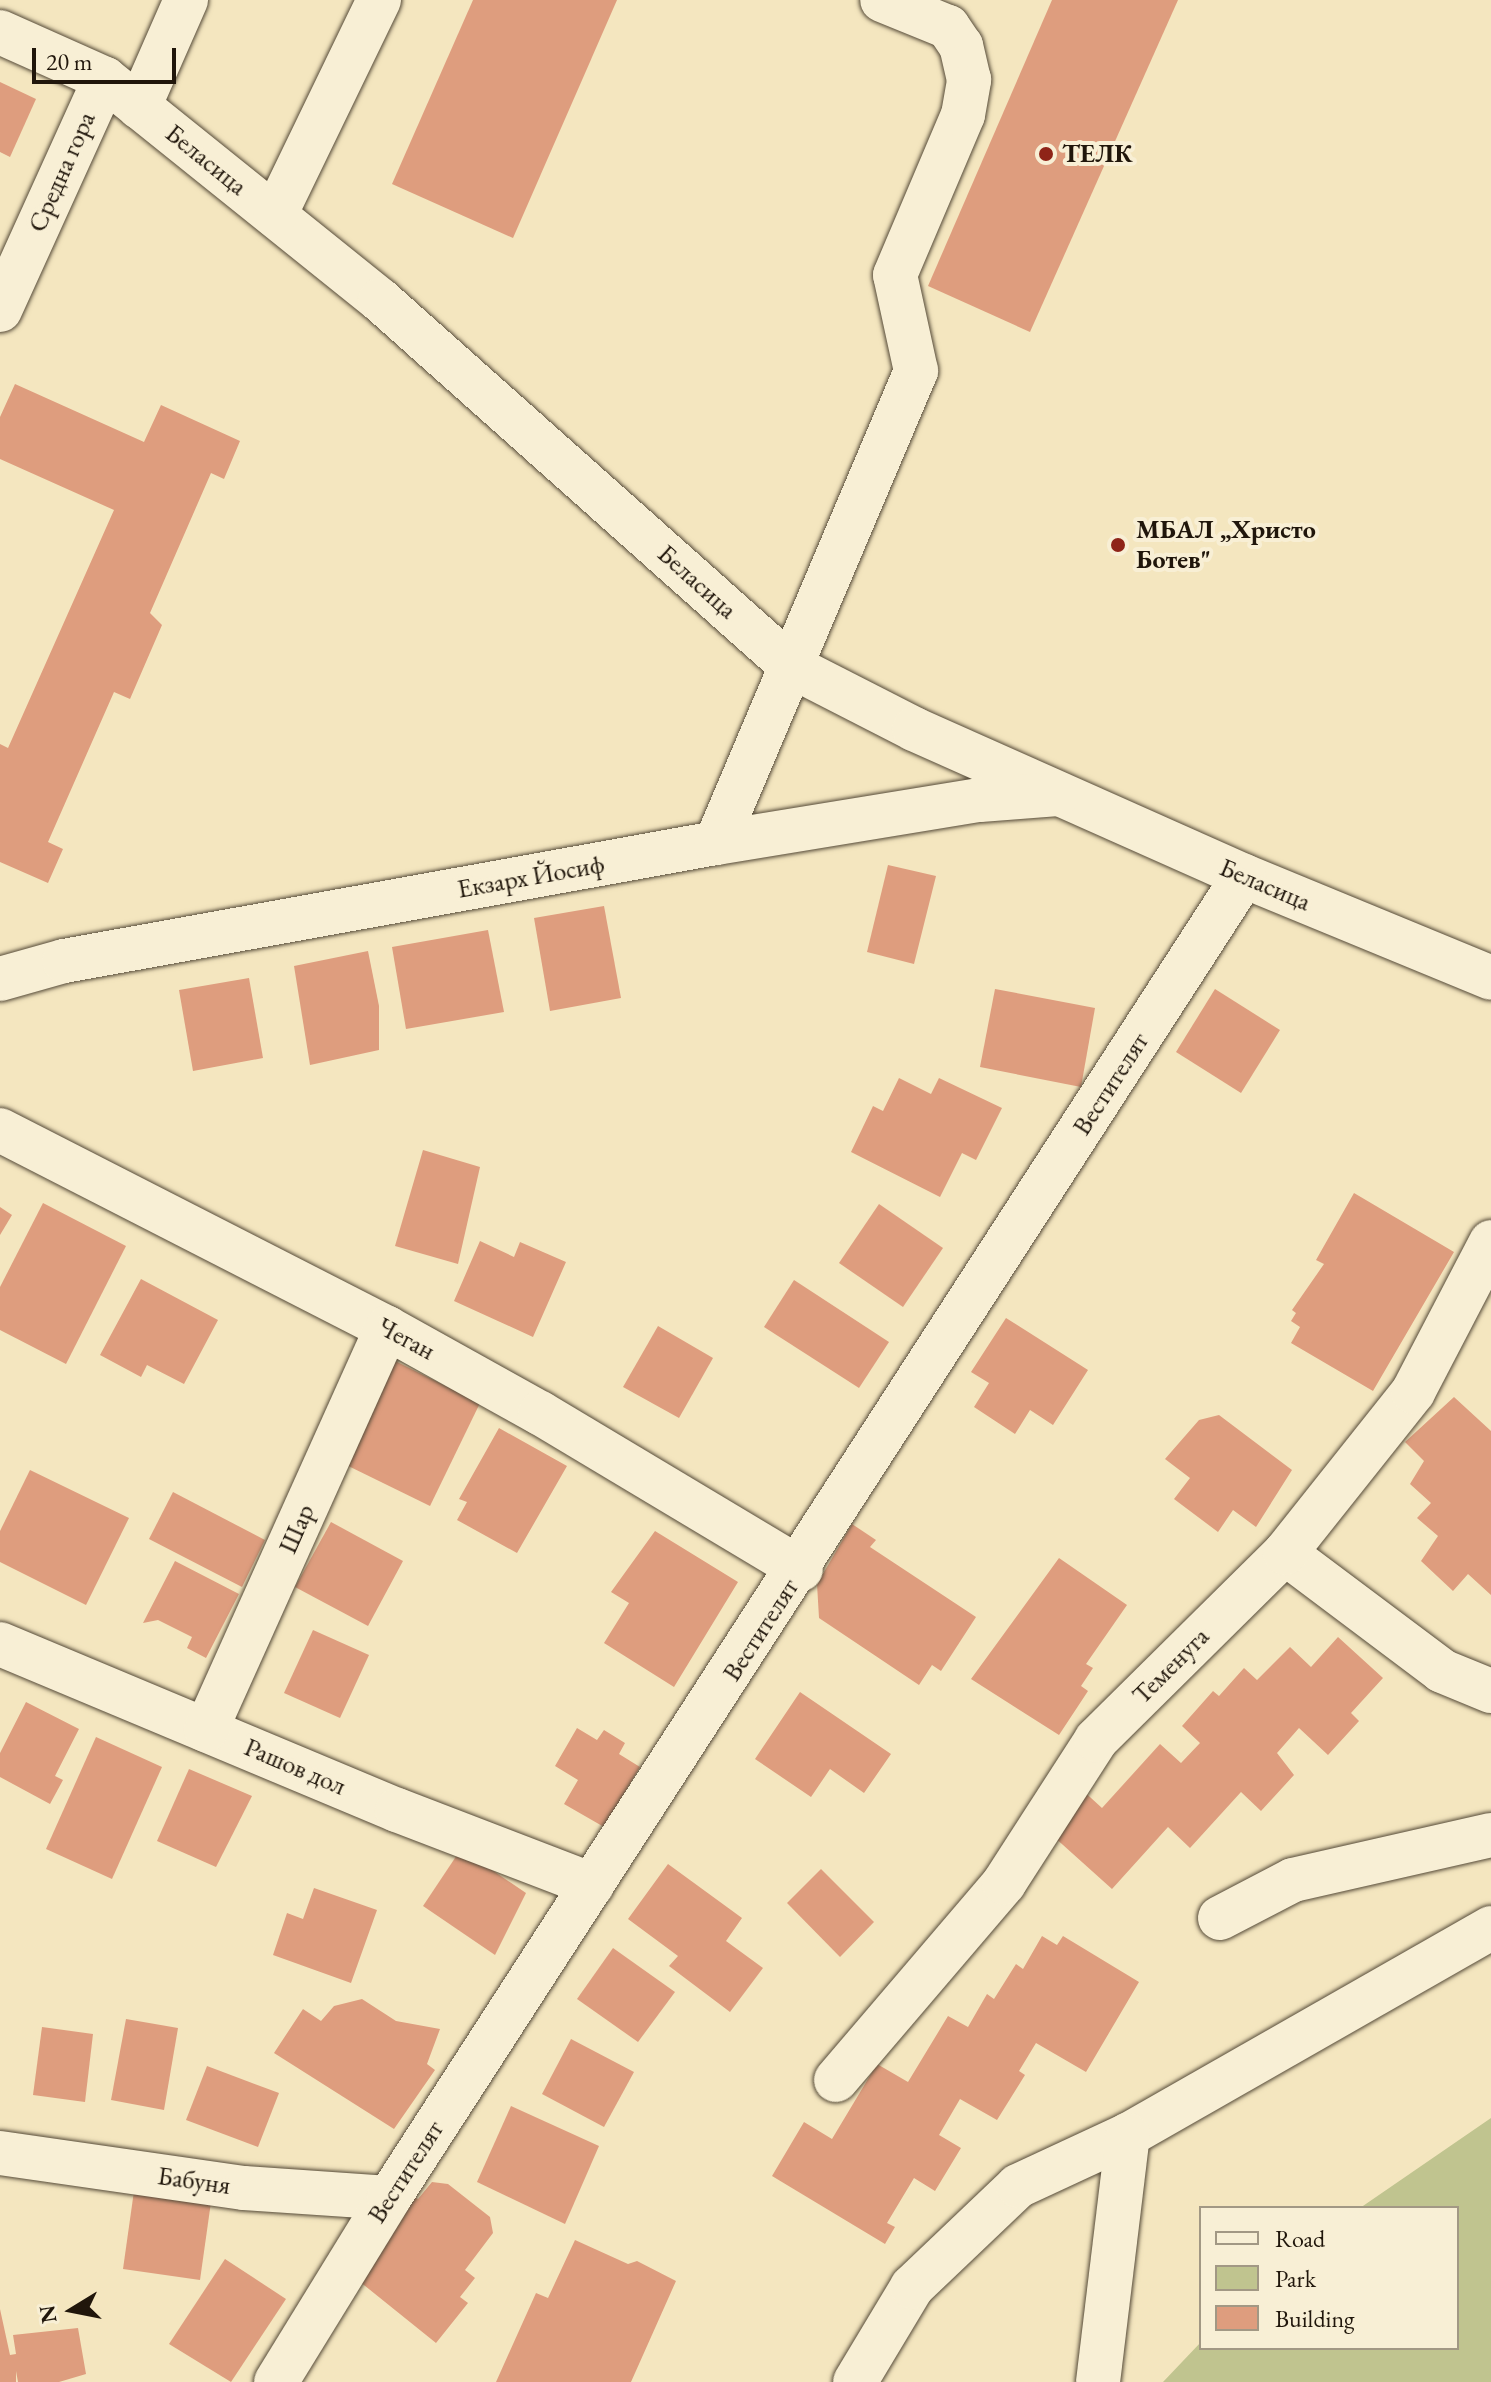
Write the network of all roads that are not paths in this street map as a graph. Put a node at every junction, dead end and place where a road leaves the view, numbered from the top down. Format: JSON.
{"nodes":[{"id":1,"x":186,"y":0,"type":"edge"},
{"id":2,"x":379,"y":0,"type":"edge"},
{"id":3,"x":882,"y":0,"type":"edge"},
{"id":4,"x":0,"y":32,"type":"edge"},
{"id":5,"x":105,"y":79,"type":"junction"},
{"id":6,"x":139,"y":107,"type":"junction"},
{"id":7,"x":275,"y":215,"type":"junction"},
{"id":8,"x":0,"y":310,"type":"edge"},
{"id":9,"x":791,"y":666,"type":"junction"},
{"id":10,"x":1065,"y":794,"type":"junction"},
{"id":11,"x":716,"y":843,"type":"junction"},
{"id":12,"x":1244,"y":876,"type":"junction"},
{"id":13,"x":1491,"y":978,"type":"edge"},
{"id":14,"x":0,"y":979,"type":"edge"},
{"id":15,"x":0,"y":1130,"type":"edge"},
{"id":16,"x":1491,"y":1242,"type":"edge"},
{"id":17,"x":387,"y":1328,"type":"junction"},
{"id":18,"x":1285,"y":1553,"type":"junction"},
{"id":19,"x":801,"y":1569,"type":"junction"},
{"id":20,"x":0,"y":1644,"type":"edge"},
{"id":21,"x":1491,"y":1691,"type":"edge"},
{"id":22,"x":206,"y":1730,"type":"junction"},
{"id":23,"x":1491,"y":1835,"type":"edge"},
{"id":24,"x":592,"y":1885,"type":"junction"},
{"id":25,"x":1220,"y":1918,"type":"dead end"},
{"id":26,"x":1491,"y":1928,"type":"edge"},
{"id":27,"x":836,"y":2080,"type":"dead end"},
{"id":28,"x":1128,"y":2135,"type":"junction"},
{"id":29,"x":0,"y":2153,"type":"edge"},
{"id":30,"x":389,"y":2198,"type":"junction"},
{"id":31,"x":276,"y":2382,"type":"edge"},
{"id":32,"x":855,"y":2382,"type":"edge"},
{"id":33,"x":1098,"y":2382,"type":"edge"}],
"edges":[{"from":1,"to":6,"type":"street"},
{"from":2,"to":7,"type":"street"},
{"from":3,"to":9,"type":"street"},
{"from":4,"to":5,"type":"street","name":"Беласица"},
{"from":5,"to":6,"type":"street","name":"Беласица"},
{"from":5,"to":8,"type":"street","name":"Средна гора"},
{"from":6,"to":7,"type":"street","name":"Беласица"},
{"from":7,"to":9,"type":"street","name":"Беласица"},
{"from":9,"to":10,"type":"street","name":"Беласица"},
{"from":9,"to":11,"type":"street"},
{"from":10,"to":11,"type":"street","name":"Екзарх Йосиф"},
{"from":10,"to":12,"type":"street","name":"Беласица"},
{"from":11,"to":14,"type":"street","name":"Екзарх Йосиф"},
{"from":12,"to":13,"type":"street","name":"Беласица"},
{"from":12,"to":19,"type":"street","name":"Вестителят"},
{"from":15,"to":17,"type":"street","name":"Чеган"},
{"from":16,"to":18,"type":"street","name":"Теменуга"},
{"from":17,"to":19,"type":"street","name":"Чеган"},
{"from":17,"to":22,"type":"street","name":"Шар"},
{"from":18,"to":21,"type":"street"},
{"from":18,"to":27,"type":"street","name":"Теменуга"},
{"from":19,"to":24,"type":"street","name":"Вестителят"},
{"from":20,"to":22,"type":"street","name":"Рашов дол"},
{"from":22,"to":24,"type":"street","name":"Рашов дол"},
{"from":23,"to":25,"type":"street"},
{"from":24,"to":30,"type":"street","name":"Вестителят"},
{"from":26,"to":28,"type":"street"},
{"from":28,"to":32,"type":"street"},
{"from":28,"to":33,"type":"street"},
{"from":29,"to":30,"type":"street","name":"Бабуня"},
{"from":30,"to":31,"type":"street","name":"Вестителят"}]}
